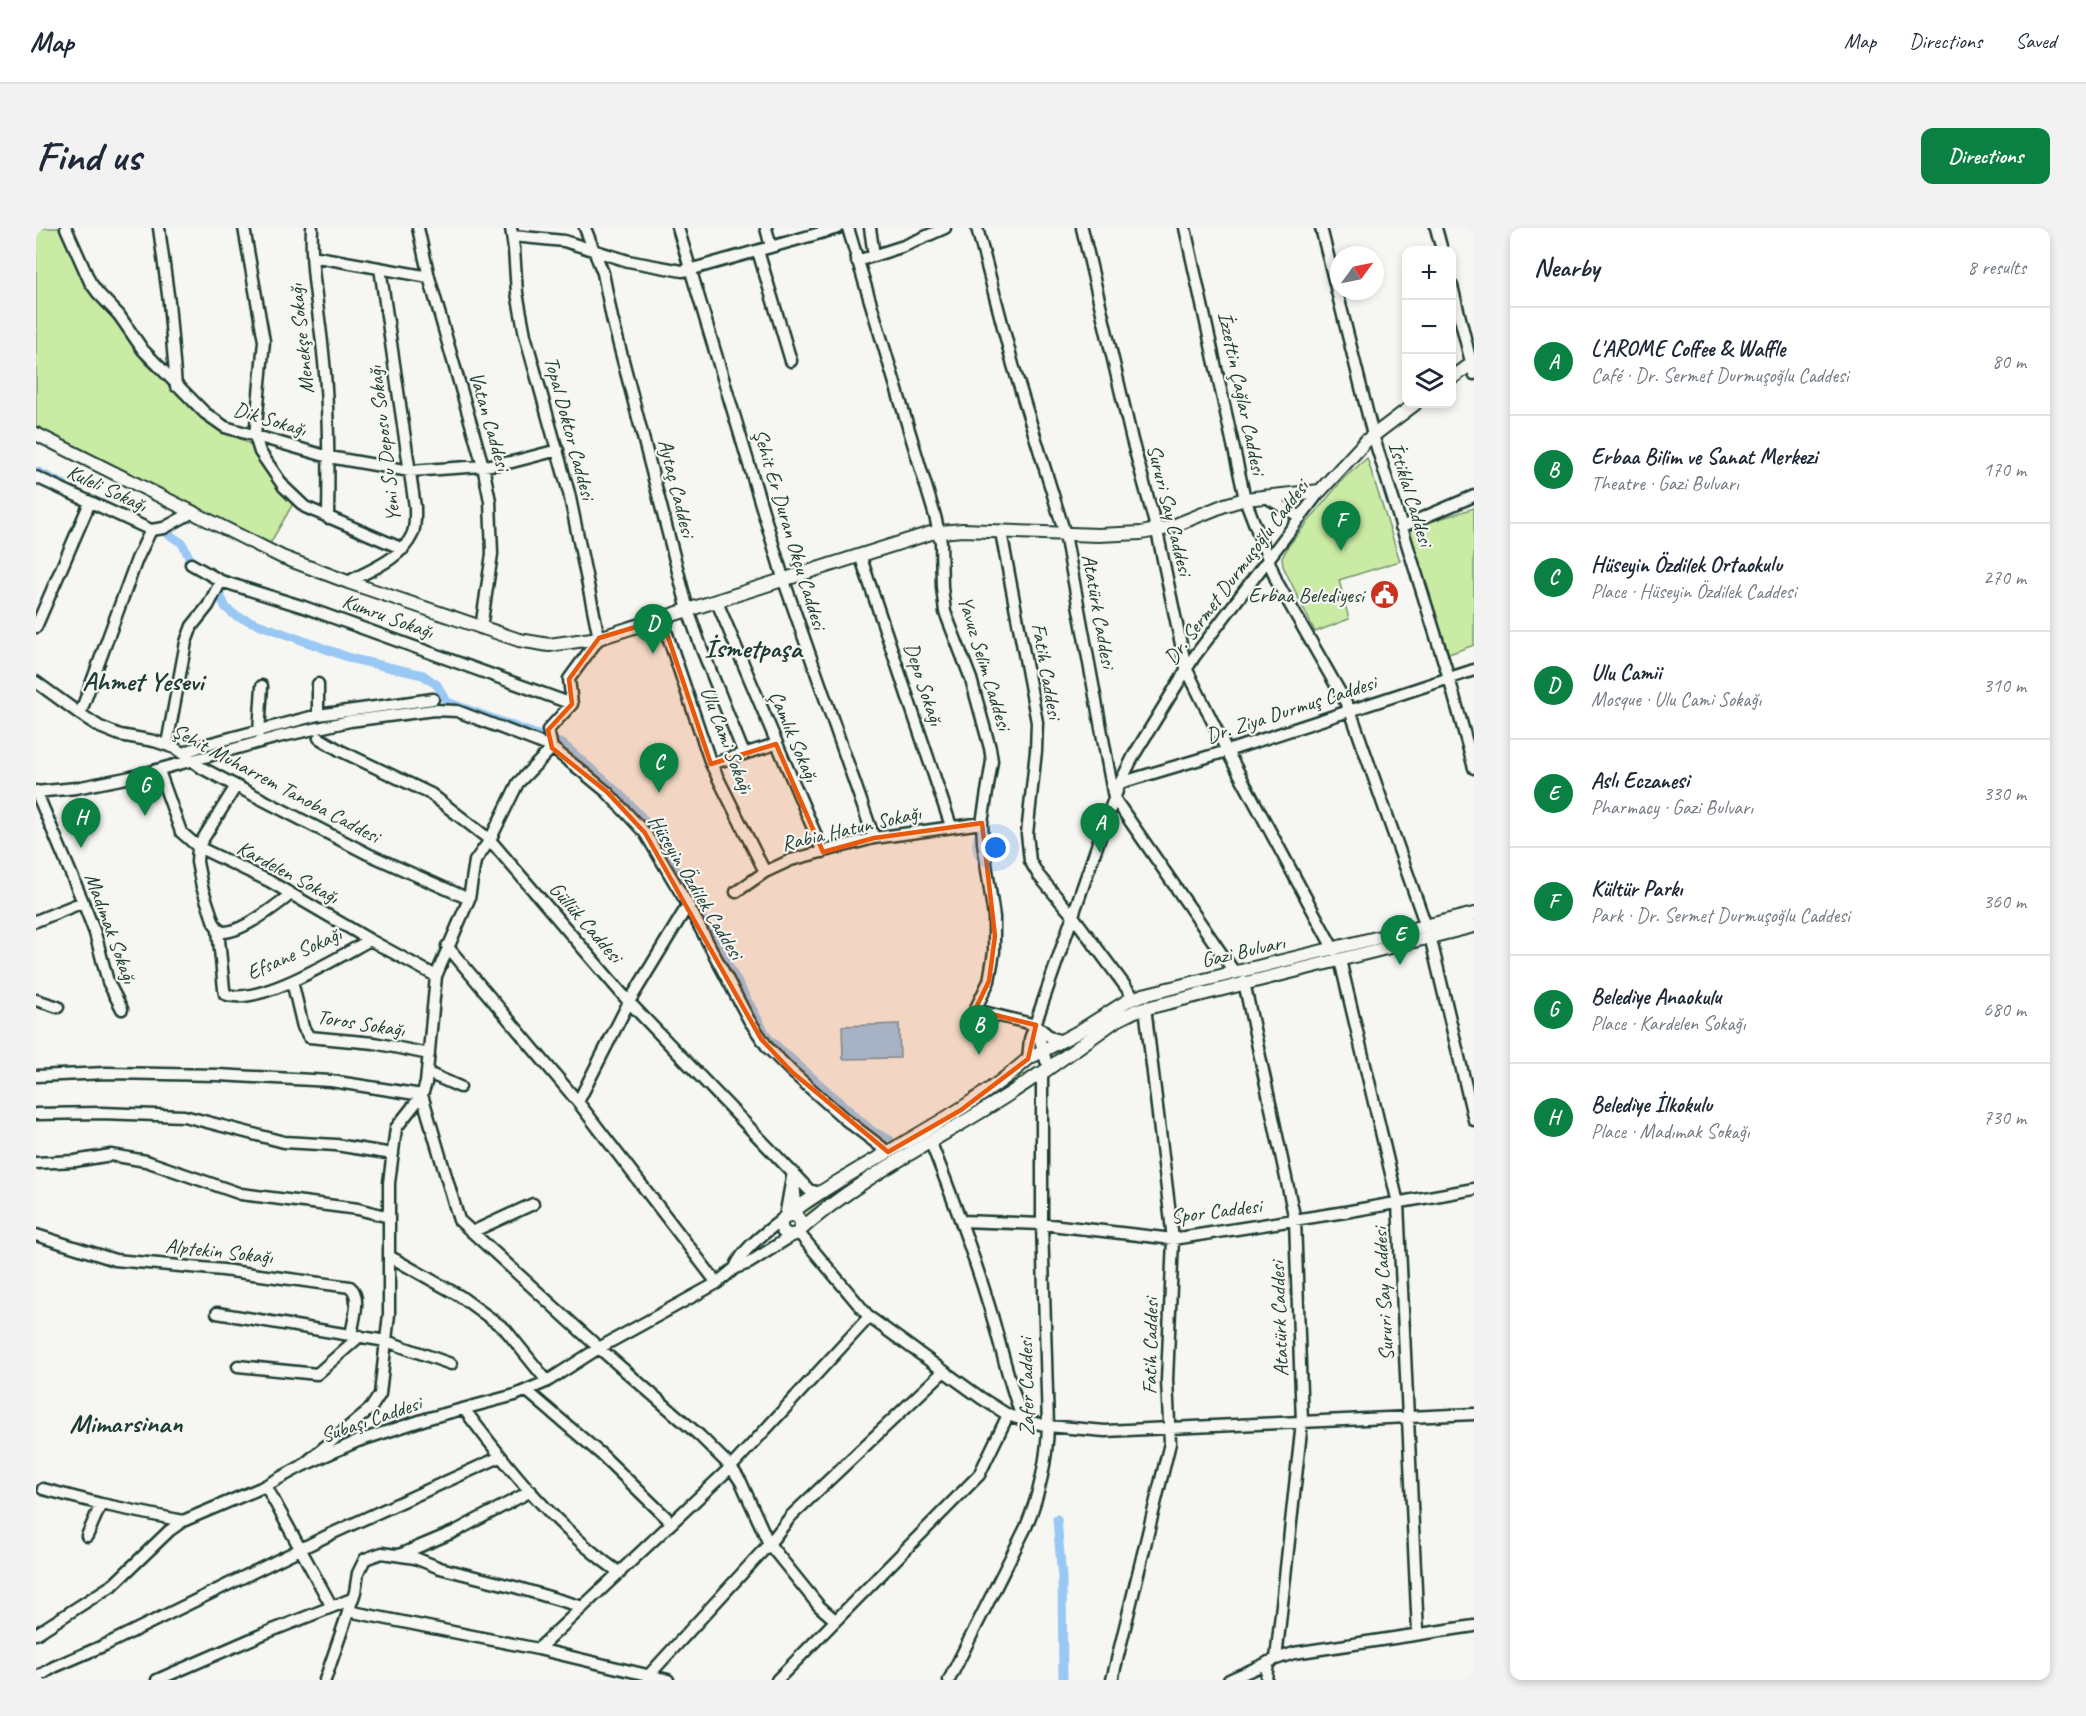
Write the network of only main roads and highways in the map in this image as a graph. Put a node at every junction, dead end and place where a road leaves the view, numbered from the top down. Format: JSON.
{"nodes":[{"id":1,"x":1473,"y":366,"type":"edge"},
{"id":2,"x":1456,"y":376,"type":"edge"},
{"id":3,"x":1410,"y":408,"type":"edge"},
{"id":4,"x":36,"y":434,"type":"edge"},
{"id":5,"x":1474,"y":914,"type":"edge"},
{"id":6,"x":1474,"y":926,"type":"edge"},
{"id":7,"x":1428,"y":931,"type":"junction"},
{"id":8,"x":1240,"y":977,"type":"junction"},
{"id":9,"x":1038,"y":1062,"type":"junction"},
{"id":10,"x":793,"y":1214,"type":"junction"},
{"id":11,"x":796,"y":1233,"type":"junction"}],
"edges":[{"from":1,"to":2,"type":"main road"},
{"from":3,"to":4,"type":"main road","name":"Dr. Sermet Durmuşoğlu Caddesi"},
{"from":5,"to":7,"type":"main road","name":"Gazi Bulvarı"},
{"from":6,"to":7,"type":"main road","name":"Gazi Bulvarı"},
{"from":7,"to":8,"type":"main road","name":"Gazi Bulvarı"},
{"from":8,"to":9,"type":"main road","name":"Gazi Bulvarı"},
{"from":8,"to":9,"type":"main road","name":"Gazi Bulvarı"},
{"from":9,"to":10,"type":"main road","name":"Gazi Bulvarı"},
{"from":9,"to":11,"type":"main road","name":"Gazi Bulvarı"},
{"from":10,"to":11,"type":"main road"},
{"from":10,"to":11,"type":"main road"}]}
